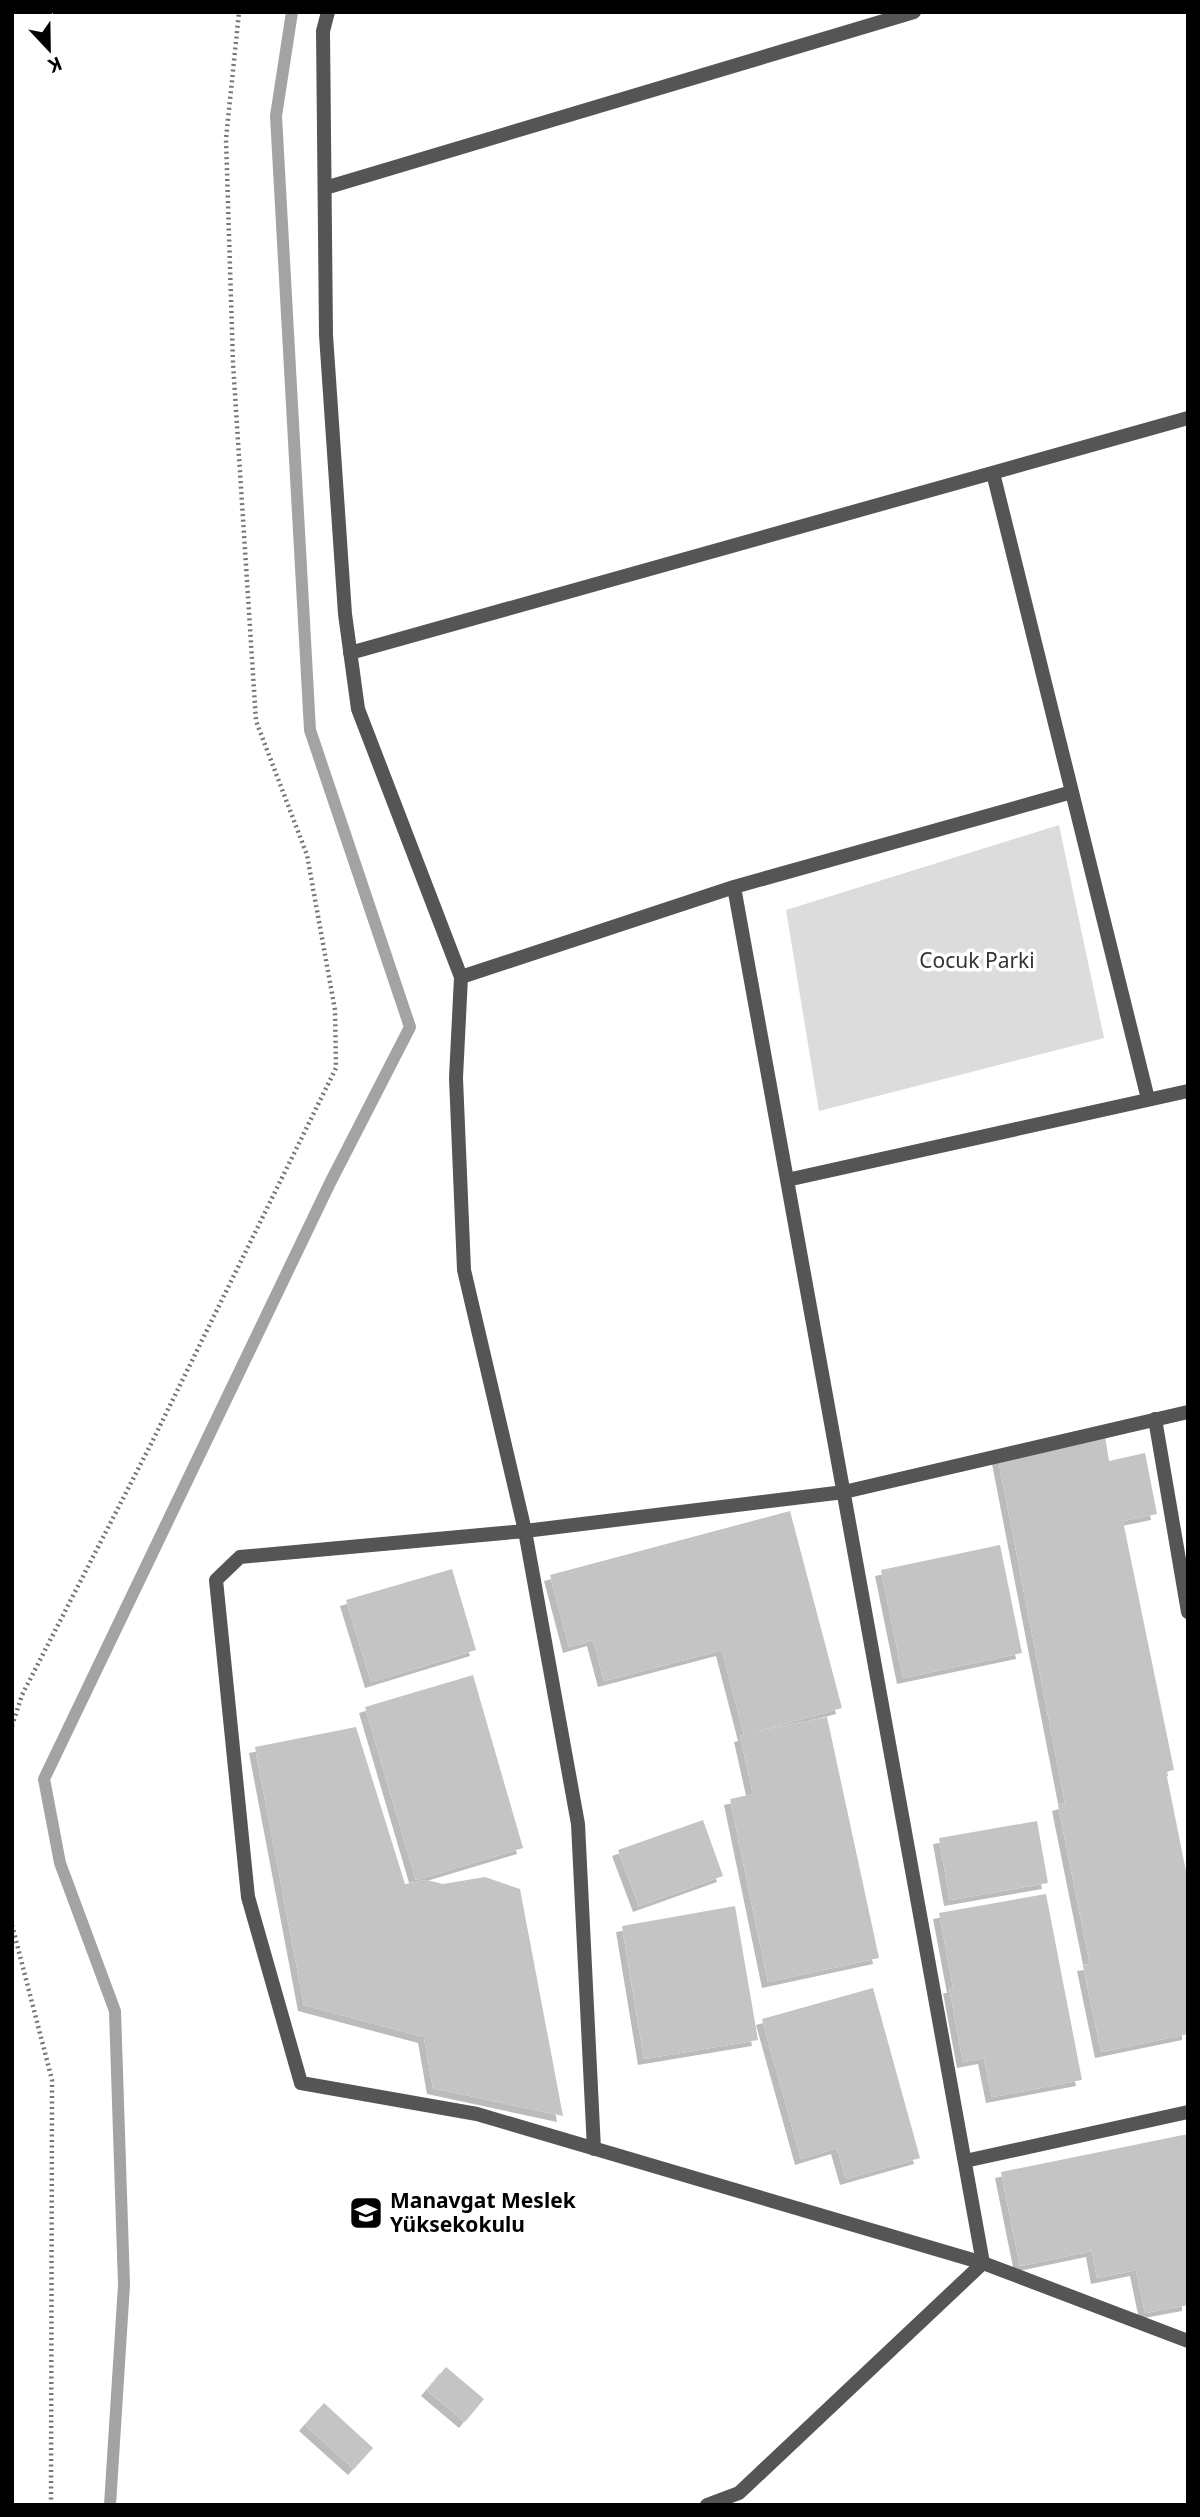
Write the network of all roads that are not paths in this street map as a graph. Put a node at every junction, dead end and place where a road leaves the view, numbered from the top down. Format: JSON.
{"nodes":[{"id":1,"x":328,"y":12,"type":"edge"},
{"id":2,"x":914,"y":12,"type":"edge"},
{"id":3,"x":325,"y":188,"type":"junction"},
{"id":4,"x":1188,"y":418,"type":"edge"},
{"id":5,"x":993,"y":473,"type":"junction"},
{"id":6,"x":350,"y":653,"type":"junction"},
{"id":7,"x":1072,"y":792,"type":"junction"},
{"id":8,"x":734,"y":887,"type":"junction"},
{"id":9,"x":461,"y":977,"type":"junction"},
{"id":10,"x":1188,"y":1091,"type":"edge"},
{"id":11,"x":1148,"y":1099,"type":"junction"},
{"id":12,"x":787,"y":1180,"type":"junction"},
{"id":13,"x":1188,"y":1412,"type":"edge"},
{"id":14,"x":1156,"y":1419,"type":"junction"},
{"id":15,"x":844,"y":1492,"type":"junction"},
{"id":16,"x":525,"y":1531,"type":"junction"},
{"id":17,"x":1188,"y":1612,"type":"edge"},
{"id":18,"x":1188,"y":2112,"type":"edge"},
{"id":19,"x":594,"y":2149,"type":"junction"},
{"id":20,"x":965,"y":2161,"type":"junction"},
{"id":21,"x":983,"y":2263,"type":"junction"},
{"id":22,"x":1188,"y":2341,"type":"edge"},
{"id":23,"x":742,"y":2499,"type":"edge"},
{"id":24,"x":707,"y":2505,"type":"edge"}],
"edges":[{"from":1,"to":3,"type":"street"},
{"from":2,"to":3,"type":"street"},
{"from":3,"to":6,"type":"street"},
{"from":4,"to":5,"type":"street"},
{"from":5,"to":6,"type":"street"},
{"from":5,"to":7,"type":"street"},
{"from":6,"to":9,"type":"street"},
{"from":7,"to":8,"type":"street"},
{"from":7,"to":11,"type":"street"},
{"from":8,"to":9,"type":"street"},
{"from":8,"to":12,"type":"street"},
{"from":9,"to":16,"type":"street"},
{"from":10,"to":11,"type":"street"},
{"from":11,"to":12,"type":"street"},
{"from":12,"to":15,"type":"street"},
{"from":13,"to":14,"type":"street"},
{"from":14,"to":15,"type":"street"},
{"from":14,"to":17,"type":"street"},
{"from":15,"to":16,"type":"street"},
{"from":15,"to":20,"type":"street"},
{"from":16,"to":19,"type":"street"},
{"from":16,"to":19,"type":"street"},
{"from":18,"to":20,"type":"street"},
{"from":19,"to":21,"type":"street"},
{"from":20,"to":21,"type":"street"},
{"from":21,"to":22,"type":"street"},
{"from":21,"to":23,"type":"street"},
{"from":23,"to":24,"type":"street"}]}
